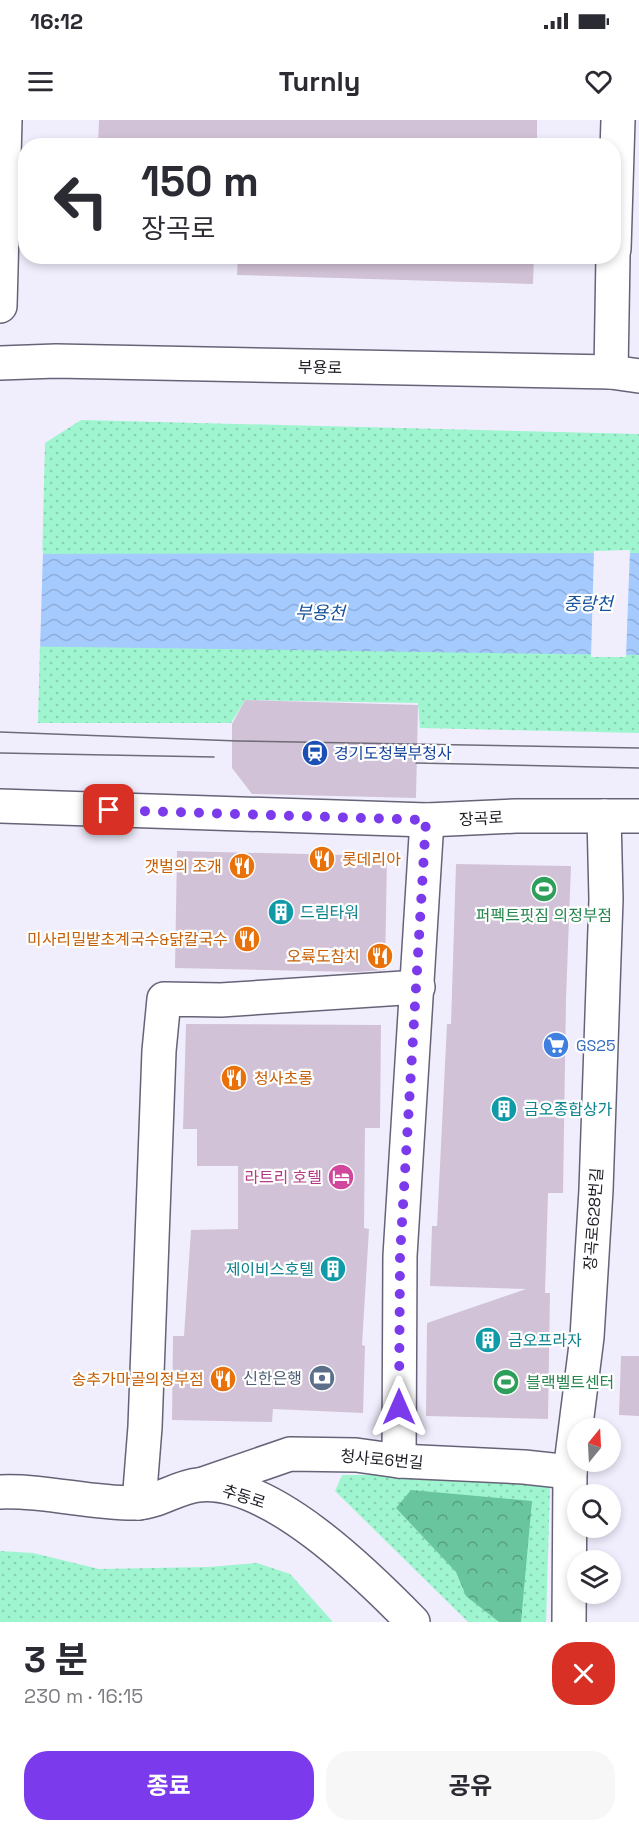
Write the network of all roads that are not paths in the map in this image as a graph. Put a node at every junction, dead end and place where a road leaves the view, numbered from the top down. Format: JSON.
{"nodes":[{"id":1,"x":5,"y":120,"type":"edge"},
{"id":2,"x":618,"y":120,"type":"edge"},
{"id":3,"x":617,"y":138,"type":"edge"},
{"id":4,"x":614,"y":264,"type":"edge"},
{"id":5,"x":0,"y":306,"type":"edge"},
{"id":6,"x":0,"y":363,"type":"edge"},
{"id":7,"x":625,"y":374,"type":"edge"},
{"id":8,"x":0,"y":806,"type":"edge"},
{"id":9,"x":604,"y":816,"type":"junction"},
{"id":10,"x":639,"y":816,"type":"edge"},
{"id":11,"x":426,"y":820,"type":"junction"},
{"id":12,"x":418,"y":987,"type":"junction"},
{"id":13,"x":577,"y":1418,"type":"edge"},
{"id":14,"x":399,"y":1461,"type":"junction"},
{"id":15,"x":567,"y":1472,"type":"edge"},
{"id":16,"x":570,"y":1472,"type":"edge"},
{"id":17,"x":199,"y":1485,"type":"junction"},
{"id":18,"x":0,"y":1492,"type":"edge"},
{"id":19,"x":139,"y":1503,"type":"junction"},
{"id":20,"x":413,"y":1622,"type":"edge"},
{"id":21,"x":569,"y":1622,"type":"edge"}],
"edges":[{"from":1,"to":5,"type":"street"},
{"from":2,"to":3,"type":"street"},
{"from":4,"to":7,"type":"street"},
{"from":6,"to":7,"type":"street","name":"부용로"},
{"from":8,"to":11,"type":"street","name":"장곡로"},
{"from":9,"to":10,"type":"street","name":"장곡로"},
{"from":9,"to":11,"type":"street","name":"장곡로"},
{"from":9,"to":13,"type":"street","name":"장곡로628번길"},
{"from":11,"to":12,"type":"street"},
{"from":12,"to":14,"type":"street"},
{"from":12,"to":19,"type":"street"},
{"from":14,"to":15,"type":"street","name":"청사로6번길"},
{"from":14,"to":17,"type":"street","name":"청사로6번길"},
{"from":16,"to":21,"type":"street","name":"장곡로628번길"},
{"from":17,"to":19,"type":"street","name":"추동로"},
{"from":17,"to":20,"type":"street","name":"추동로"},
{"from":18,"to":19,"type":"street","name":"추동로"}]}
